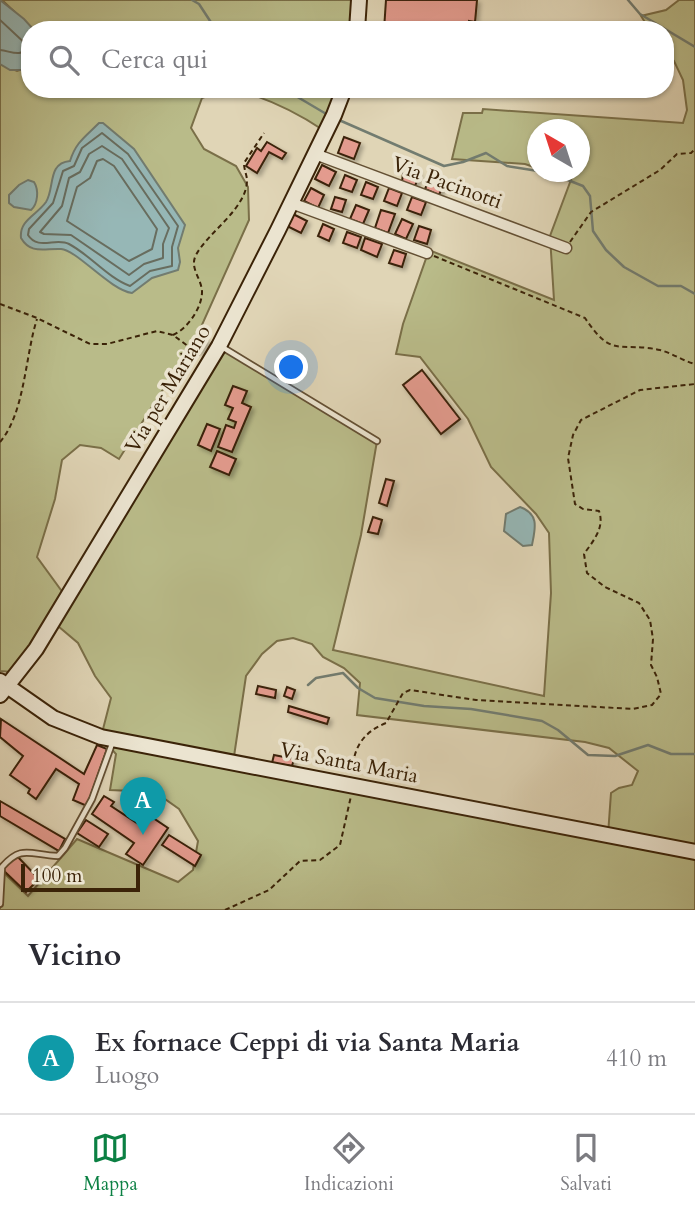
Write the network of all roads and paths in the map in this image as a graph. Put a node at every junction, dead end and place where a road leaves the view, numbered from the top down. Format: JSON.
{"nodes":[{"id":1,"x":359,"y":0,"type":"edge"},
{"id":2,"x":358,"y":21,"type":"edge"},
{"id":3,"x":340,"y":98,"type":"edge"},
{"id":4,"x":264,"y":133,"type":"dead end"},
{"id":5,"x":695,"y":149,"type":"edge"},
{"id":6,"x":315,"y":154,"type":"junction"},
{"id":7,"x":291,"y":203,"type":"junction"},
{"id":8,"x":566,"y":248,"type":"joint"},
{"id":9,"x":427,"y":253,"type":"joint"},
{"id":10,"x":0,"y":304,"type":"edge"},
{"id":11,"x":37,"y":318,"type":"junction"},
{"id":12,"x":173,"y":335,"type":"junction"},
{"id":13,"x":219,"y":346,"type":"junction"},
{"id":14,"x":210,"y":362,"type":"junction"},
{"id":15,"x":695,"y":364,"type":"edge"},
{"id":16,"x":695,"y":384,"type":"edge"},
{"id":17,"x":377,"y":441,"type":"dead end"},
{"id":18,"x":0,"y":442,"type":"edge"},
{"id":19,"x":2,"y":687,"type":"edge"},
{"id":20,"x":113,"y":740,"type":"junction"},
{"id":21,"x":354,"y":784,"type":"junction"},
{"id":22,"x":695,"y":852,"type":"edge"},
{"id":23,"x":0,"y":904,"type":"edge"},
{"id":24,"x":225,"y":910,"type":"edge"}],
"edges":[{"from":1,"to":2,"type":"street"},
{"from":3,"to":6,"type":"street","name":"Via per Mariano"},
{"from":4,"to":12,"type":"path"},
{"from":5,"to":8,"type":"path"},
{"from":6,"to":7,"type":"street","name":"Via per Mariano"},
{"from":6,"to":8,"type":"street","name":"Via Pacinotti"},
{"from":7,"to":9,"type":"street"},
{"from":7,"to":13,"type":"street","name":"Via per Mariano"},
{"from":9,"to":15,"type":"path"},
{"from":10,"to":11,"type":"path"},
{"from":11,"to":12,"type":"path"},
{"from":11,"to":18,"type":"path"},
{"from":12,"to":14,"type":"path"},
{"from":13,"to":14,"type":"street","name":"Via per Mariano"},
{"from":13,"to":17,"type":"lane"},
{"from":14,"to":19,"type":"street","name":"Via per Mariano"},
{"from":16,"to":21,"type":"path"},
{"from":19,"to":20,"type":"street","name":"Via Santa Maria"},
{"from":20,"to":21,"type":"street","name":"Via Santa Maria"},
{"from":20,"to":23,"type":"lane"},
{"from":21,"to":22,"type":"street","name":"Via Santa Maria"},
{"from":21,"to":24,"type":"path"}]}
